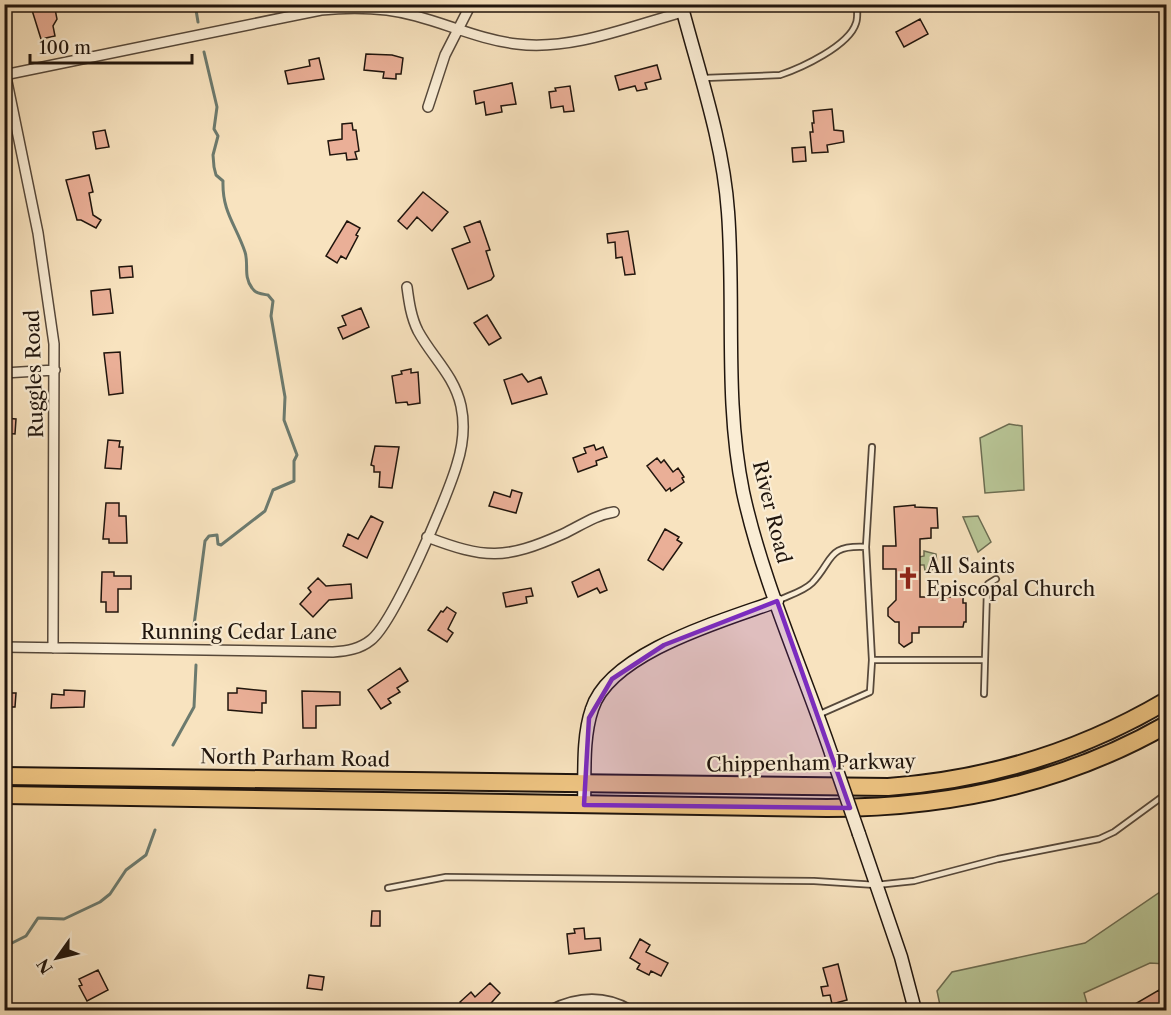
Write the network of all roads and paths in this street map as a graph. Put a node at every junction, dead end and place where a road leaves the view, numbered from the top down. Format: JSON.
{"nodes":[{"id":1,"x":471,"y":4,"type":"edge"},
{"id":2,"x":857,"y":4,"type":"edge"},
{"id":3,"x":916,"y":4,"type":"edge"},
{"id":4,"x":931,"y":4,"type":"edge"},
{"id":5,"x":682,"y":8,"type":"edge"},
{"id":6,"x":458,"y":29,"type":"junction"},
{"id":7,"x":5,"y":72,"type":"edge"},
{"id":8,"x":701,"y":78,"type":"junction"},
{"id":9,"x":428,"y":107,"type":"dead end"},
{"id":10,"x":407,"y":287,"type":"dead end"},
{"id":11,"x":55,"y":370,"type":"junction"},
{"id":12,"x":4,"y":373,"type":"edge"},
{"id":13,"x":872,"y":447,"type":"dead end"},
{"id":14,"x":614,"y":512,"type":"dead end"},
{"id":15,"x":427,"y":537,"type":"junction"},
{"id":16,"x":866,"y":547,"type":"junction"},
{"id":17,"x":996,"y":579,"type":"dead end"},
{"id":18,"x":777,"y":601,"type":"junction"},
{"id":19,"x":4,"y":647,"type":"edge"},
{"id":20,"x":53,"y":648,"type":"junction"},
{"id":21,"x":872,"y":660,"type":"junction"},
{"id":22,"x":984,"y":660,"type":"junction"},
{"id":23,"x":984,"y":694,"type":"dead end"},
{"id":24,"x":1167,"y":701,"type":"edge"},
{"id":25,"x":817,"y":715,"type":"junction"},
{"id":26,"x":1167,"y":725,"type":"edge"},
{"id":27,"x":4,"y":776,"type":"edge"},
{"id":28,"x":585,"y":784,"type":"junction"},
{"id":29,"x":1167,"y":794,"type":"edge"},
{"id":30,"x":4,"y":795,"type":"edge"},
{"id":31,"x":584,"y":805,"type":"junction"},
{"id":32,"x":876,"y":885,"type":"junction"},
{"id":33,"x":388,"y":888,"type":"dead end"},
{"id":34,"x":551,"y":1011,"type":"edge"},
{"id":35,"x":630,"y":1011,"type":"edge"},
{"id":36,"x":915,"y":1011,"type":"edge"}],
"edges":[{"from":1,"to":6,"type":"street"},
{"from":2,"to":8,"type":"lane"},
{"from":3,"to":4,"type":"lane"},
{"from":5,"to":6,"type":"street"},
{"from":5,"to":8,"type":"main road","name":"River Road"},
{"from":6,"to":7,"type":"street"},
{"from":6,"to":9,"type":"street"},
{"from":7,"to":11,"type":"street","name":"Ruggles Road"},
{"from":8,"to":18,"type":"main road","name":"River Road"},
{"from":10,"to":15,"type":"street","name":"Running Cedar Lane"},
{"from":11,"to":12,"type":"street"},
{"from":11,"to":20,"type":"street","name":"Ruggles Road"},
{"from":13,"to":16,"type":"lane"},
{"from":14,"to":15,"type":"street"},
{"from":15,"to":20,"type":"street","name":"Running Cedar Lane"},
{"from":16,"to":18,"type":"lane"},
{"from":16,"to":21,"type":"lane"},
{"from":17,"to":22,"type":"lane"},
{"from":18,"to":25,"type":"main road","name":"River Road"},
{"from":18,"to":28,"type":"main road"},
{"from":19,"to":20,"type":"street","name":"Running Cedar Lane"},
{"from":21,"to":22,"type":"lane"},
{"from":21,"to":25,"type":"lane"},
{"from":22,"to":23,"type":"lane"},
{"from":24,"to":28,"type":"highway","name":"Chippenham Parkway"},
{"from":25,"to":32,"type":"main road","name":"River Road","bridge":true},
{"from":26,"to":31,"type":"highway"},
{"from":27,"to":28,"type":"highway","name":"North Parham Road"},
{"from":28,"to":31,"type":"main road"},
{"from":29,"to":32,"type":"lane"},
{"from":30,"to":31,"type":"highway"},
{"from":32,"to":33,"type":"lane"},
{"from":32,"to":36,"type":"main road","name":"River Road"},
{"from":34,"to":35,"type":"street"}]}
